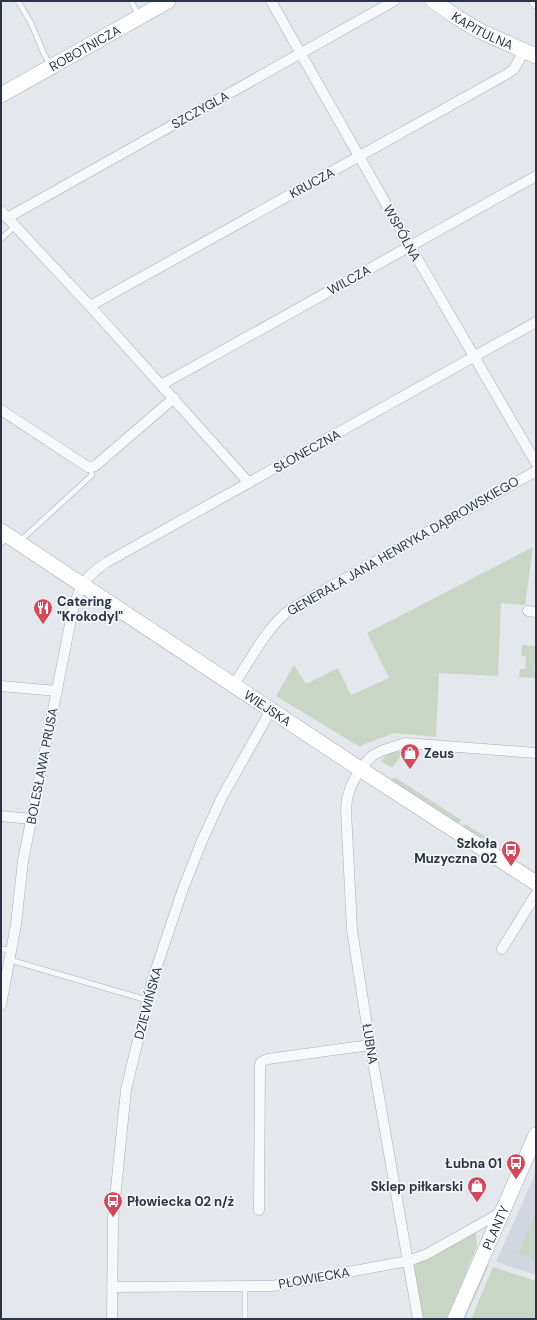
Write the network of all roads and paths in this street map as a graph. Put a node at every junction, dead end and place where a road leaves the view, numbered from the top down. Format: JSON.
{"nodes":[{"id":1,"x":18,"y":1,"type":"edge"},
{"id":2,"x":131,"y":1,"type":"edge"},
{"id":3,"x":168,"y":1,"type":"edge"},
{"id":4,"x":271,"y":1,"type":"edge"},
{"id":5,"x":394,"y":1,"type":"edge"},
{"id":6,"x":433,"y":1,"type":"edge"},
{"id":7,"x":534,"y":1,"type":"edge"},
{"id":8,"x":536,"y":4,"type":"edge"},
{"id":9,"x":139,"y":17,"type":"junction"},
{"id":10,"x":301,"y":53,"type":"junction"},
{"id":11,"x":530,"y":53,"type":"edge"},
{"id":12,"x":51,"y":67,"type":"junction"},
{"id":13,"x":1,"y":95,"type":"edge"},
{"id":14,"x":360,"y":156,"type":"junction"},
{"id":15,"x":536,"y":176,"type":"edge"},
{"id":16,"x":4,"y":214,"type":"edge"},
{"id":17,"x":15,"y":226,"type":"junction"},
{"id":18,"x":1,"y":238,"type":"edge"},
{"id":19,"x":410,"y":246,"type":"junction"},
{"id":20,"x":90,"y":306,"type":"junction"},
{"id":21,"x":536,"y":322,"type":"edge"},
{"id":22,"x":474,"y":357,"type":"junction"},
{"id":23,"x":161,"y":385,"type":"junction"},
{"id":24,"x":174,"y":398,"type":"junction"},
{"id":25,"x":1,"y":410,"type":"edge"},
{"id":26,"x":536,"y":463,"type":"edge"},
{"id":27,"x":92,"y":467,"type":"junction"},
{"id":28,"x":536,"y":471,"type":"edge"},
{"id":29,"x":249,"y":483,"type":"junction"},
{"id":30,"x":7,"y":539,"type":"edge"},
{"id":31,"x":82,"y":585,"type":"junction"},
{"id":32,"x":1,"y":686,"type":"edge"},
{"id":33,"x":233,"y":686,"type":"junction"},
{"id":34,"x":57,"y":691,"type":"junction"},
{"id":35,"x":271,"y":710,"type":"junction"},
{"id":36,"x":536,"y":753,"type":"edge"},
{"id":37,"x":360,"y":769,"type":"junction"},
{"id":38,"x":1,"y":816,"type":"edge"},
{"id":39,"x":31,"y":819,"type":"junction"},
{"id":40,"x":536,"y":883,"type":"edge"},
{"id":41,"x":536,"y":894,"type":"edge"},
{"id":42,"x":1,"y":949,"type":"edge"},
{"id":43,"x":502,"y":949,"type":"dead end"},
{"id":44,"x":12,"y":950,"type":"junction"},
{"id":45,"x":10,"y":960,"type":"junction"},
{"id":46,"x":147,"y":1000,"type":"junction"},
{"id":47,"x":1,"y":1005,"type":"edge"},
{"id":48,"x":370,"y":1045,"type":"junction"},
{"id":49,"x":536,"y":1135,"type":"edge"},
{"id":50,"x":259,"y":1210,"type":"dead end"},
{"id":51,"x":502,"y":1212,"type":"junction"},
{"id":52,"x":408,"y":1261,"type":"junction"},
{"id":53,"x":245,"y":1286,"type":"junction"},
{"id":54,"x":112,"y":1287,"type":"junction"},
{"id":55,"x":112,"y":1319,"type":"edge"},
{"id":56,"x":245,"y":1319,"type":"edge"},
{"id":57,"x":418,"y":1319,"type":"edge"},
{"id":58,"x":455,"y":1319,"type":"edge"}],
"edges":[{"from":1,"to":12,"type":"lane"},
{"from":2,"to":9,"type":"lane"},
{"from":3,"to":9,"type":"street","name":"ROBOTNICZA"},
{"from":4,"to":10,"type":"street","name":"WSPÓLNA"},
{"from":5,"to":10,"type":"street","name":"SZCZYGLA"},
{"from":6,"to":11,"type":"street","name":"KAPITULNA"},
{"from":7,"to":8,"type":"street"},
{"from":9,"to":12,"type":"street","name":"ROBOTNICZA"},
{"from":10,"to":14,"type":"street","name":"WSPÓLNA"},
{"from":10,"to":16,"type":"street","name":"SZCZYGLA"},
{"from":11,"to":14,"type":"street","name":"KRUCZA"},
{"from":12,"to":13,"type":"street","name":"ROBOTNICZA"},
{"from":14,"to":19,"type":"street","name":"WSPÓLNA"},
{"from":14,"to":20,"type":"street","name":"KRUCZA"},
{"from":15,"to":19,"type":"street","name":"WILCZA"},
{"from":16,"to":17,"type":"street"},
{"from":17,"to":18,"type":"lane"},
{"from":17,"to":20,"type":"street"},
{"from":19,"to":22,"type":"street","name":"WSPÓLNA"},
{"from":19,"to":23,"type":"street","name":"WILCZA"},
{"from":20,"to":23,"type":"street"},
{"from":21,"to":22,"type":"street","name":"SŁONECZNA"},
{"from":22,"to":26,"type":"street","name":"WSPÓLNA"},
{"from":22,"to":29,"type":"street","name":"SŁONECZNA"},
{"from":23,"to":24,"type":"street"},
{"from":24,"to":27,"type":"street"},
{"from":24,"to":29,"type":"street"},
{"from":25,"to":27,"type":"street"},
{"from":27,"to":30,"type":"lane"},
{"from":28,"to":33,"type":"street","name":"GENERAŁA JANA HENRYKA DĄBROWSKIEGO"},
{"from":29,"to":31,"type":"street","name":"SŁONECZNA"},
{"from":30,"to":31,"type":"street","name":"WIEJSKA"},
{"from":31,"to":33,"type":"street","name":"WIEJSKA"},
{"from":31,"to":34,"type":"street","name":"BOLESŁAWA PRUSA"},
{"from":32,"to":34,"type":"street"},
{"from":33,"to":35,"type":"street","name":"WIEJSKA"},
{"from":34,"to":39,"type":"street","name":"BOLESŁAWA PRUSA"},
{"from":35,"to":37,"type":"street","name":"WIEJSKA"},
{"from":35,"to":46,"type":"street","name":"DZIEWIŃSKA"},
{"from":36,"to":37,"type":"street","name":"ŁUBNA"},
{"from":37,"to":40,"type":"street","name":"WIEJSKA"},
{"from":37,"to":48,"type":"street","name":"ŁUBNA"},
{"from":38,"to":39,"type":"street"},
{"from":39,"to":44,"type":"street","name":"BOLESŁAWA PRUSA"},
{"from":41,"to":43,"type":"street"},
{"from":42,"to":44,"type":"lane"},
{"from":44,"to":45,"type":"street","name":"BOLESŁAWA PRUSA"},
{"from":45,"to":46,"type":"lane"},
{"from":45,"to":47,"type":"street","name":"BOLESŁAWA PRUSA"},
{"from":46,"to":54,"type":"street","name":"DZIEWIŃSKA"},
{"from":48,"to":50,"type":"street"},
{"from":48,"to":52,"type":"street","name":"ŁUBNA"},
{"from":49,"to":51,"type":"street","name":"PLANTY"},
{"from":51,"to":52,"type":"street","name":"PŁOWIECKA"},
{"from":51,"to":58,"type":"street","name":"PLANTY"},
{"from":52,"to":53,"type":"street","name":"PŁOWIECKA"},
{"from":52,"to":57,"type":"street","name":"ŁUBNA"},
{"from":53,"to":54,"type":"street","name":"PŁOWIECKA"},
{"from":53,"to":56,"type":"lane"},
{"from":54,"to":55,"type":"street","name":"DZIEWIŃSKA"}]}
